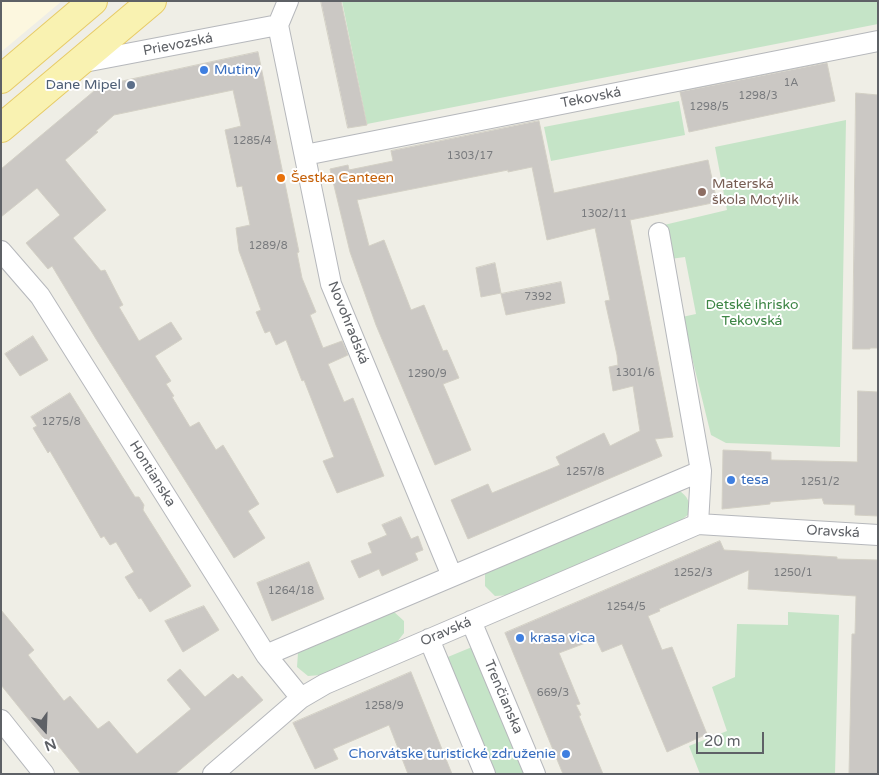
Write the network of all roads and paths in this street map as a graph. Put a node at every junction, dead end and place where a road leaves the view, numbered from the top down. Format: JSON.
{"nodes":[{"id":1,"x":93,"y":1,"type":"edge"},
{"id":2,"x":152,"y":1,"type":"edge"},
{"id":3,"x":288,"y":1,"type":"edge"},
{"id":4,"x":278,"y":25,"type":"junction"},
{"id":5,"x":878,"y":41,"type":"edge"},
{"id":6,"x":77,"y":64,"type":"junction"},
{"id":7,"x":1,"y":79,"type":"edge"},
{"id":8,"x":1,"y":128,"type":"edge"},
{"id":9,"x":305,"y":155,"type":"junction"},
{"id":10,"x":658,"y":233,"type":"dead end"},
{"id":11,"x":1,"y":251,"type":"edge"},
{"id":12,"x":701,"y":471,"type":"junction"},
{"id":13,"x":698,"y":524,"type":"junction"},
{"id":14,"x":878,"y":534,"type":"edge"},
{"id":15,"x":452,"y":576,"type":"junction"},
{"id":16,"x":471,"y":621,"type":"junction"},
{"id":17,"x":429,"y":640,"type":"junction"},
{"id":18,"x":266,"y":655,"type":"junction"},
{"id":19,"x":301,"y":698,"type":"junction"},
{"id":20,"x":1,"y":720,"type":"edge"},
{"id":21,"x":44,"y":774,"type":"edge"},
{"id":22,"x":213,"y":774,"type":"edge"},
{"id":23,"x":484,"y":774,"type":"edge"},
{"id":24,"x":535,"y":774,"type":"edge"}],
"edges":[{"from":1,"to":7,"type":"main road"},
{"from":2,"to":6,"type":"main road","name":"Prievozská"},
{"from":3,"to":4,"type":"street"},
{"from":4,"to":6,"type":"street","name":"Prievozská"},
{"from":4,"to":9,"type":"street","name":"Novohradská"},
{"from":5,"to":9,"type":"street","name":"Tekovská"},
{"from":6,"to":8,"type":"main road","name":"Prievozská"},
{"from":9,"to":15,"type":"street","name":"Novohradská"},
{"from":10,"to":12,"type":"street"},
{"from":11,"to":18,"type":"street","name":"Hontianska"},
{"from":12,"to":13,"type":"street"},
{"from":12,"to":15,"type":"street"},
{"from":13,"to":14,"type":"street","name":"Oravská"},
{"from":13,"to":16,"type":"street","name":"Oravská"},
{"from":15,"to":18,"type":"street"},
{"from":16,"to":17,"type":"street","name":"Oravská"},
{"from":16,"to":24,"type":"street","name":"Trenčianska"},
{"from":17,"to":19,"type":"street","name":"Oravská"},
{"from":17,"to":23,"type":"street"},
{"from":18,"to":19,"type":"street","name":"Hontianska"},
{"from":19,"to":22,"type":"street","name":"Oravská"},
{"from":20,"to":21,"type":"street"}]}
